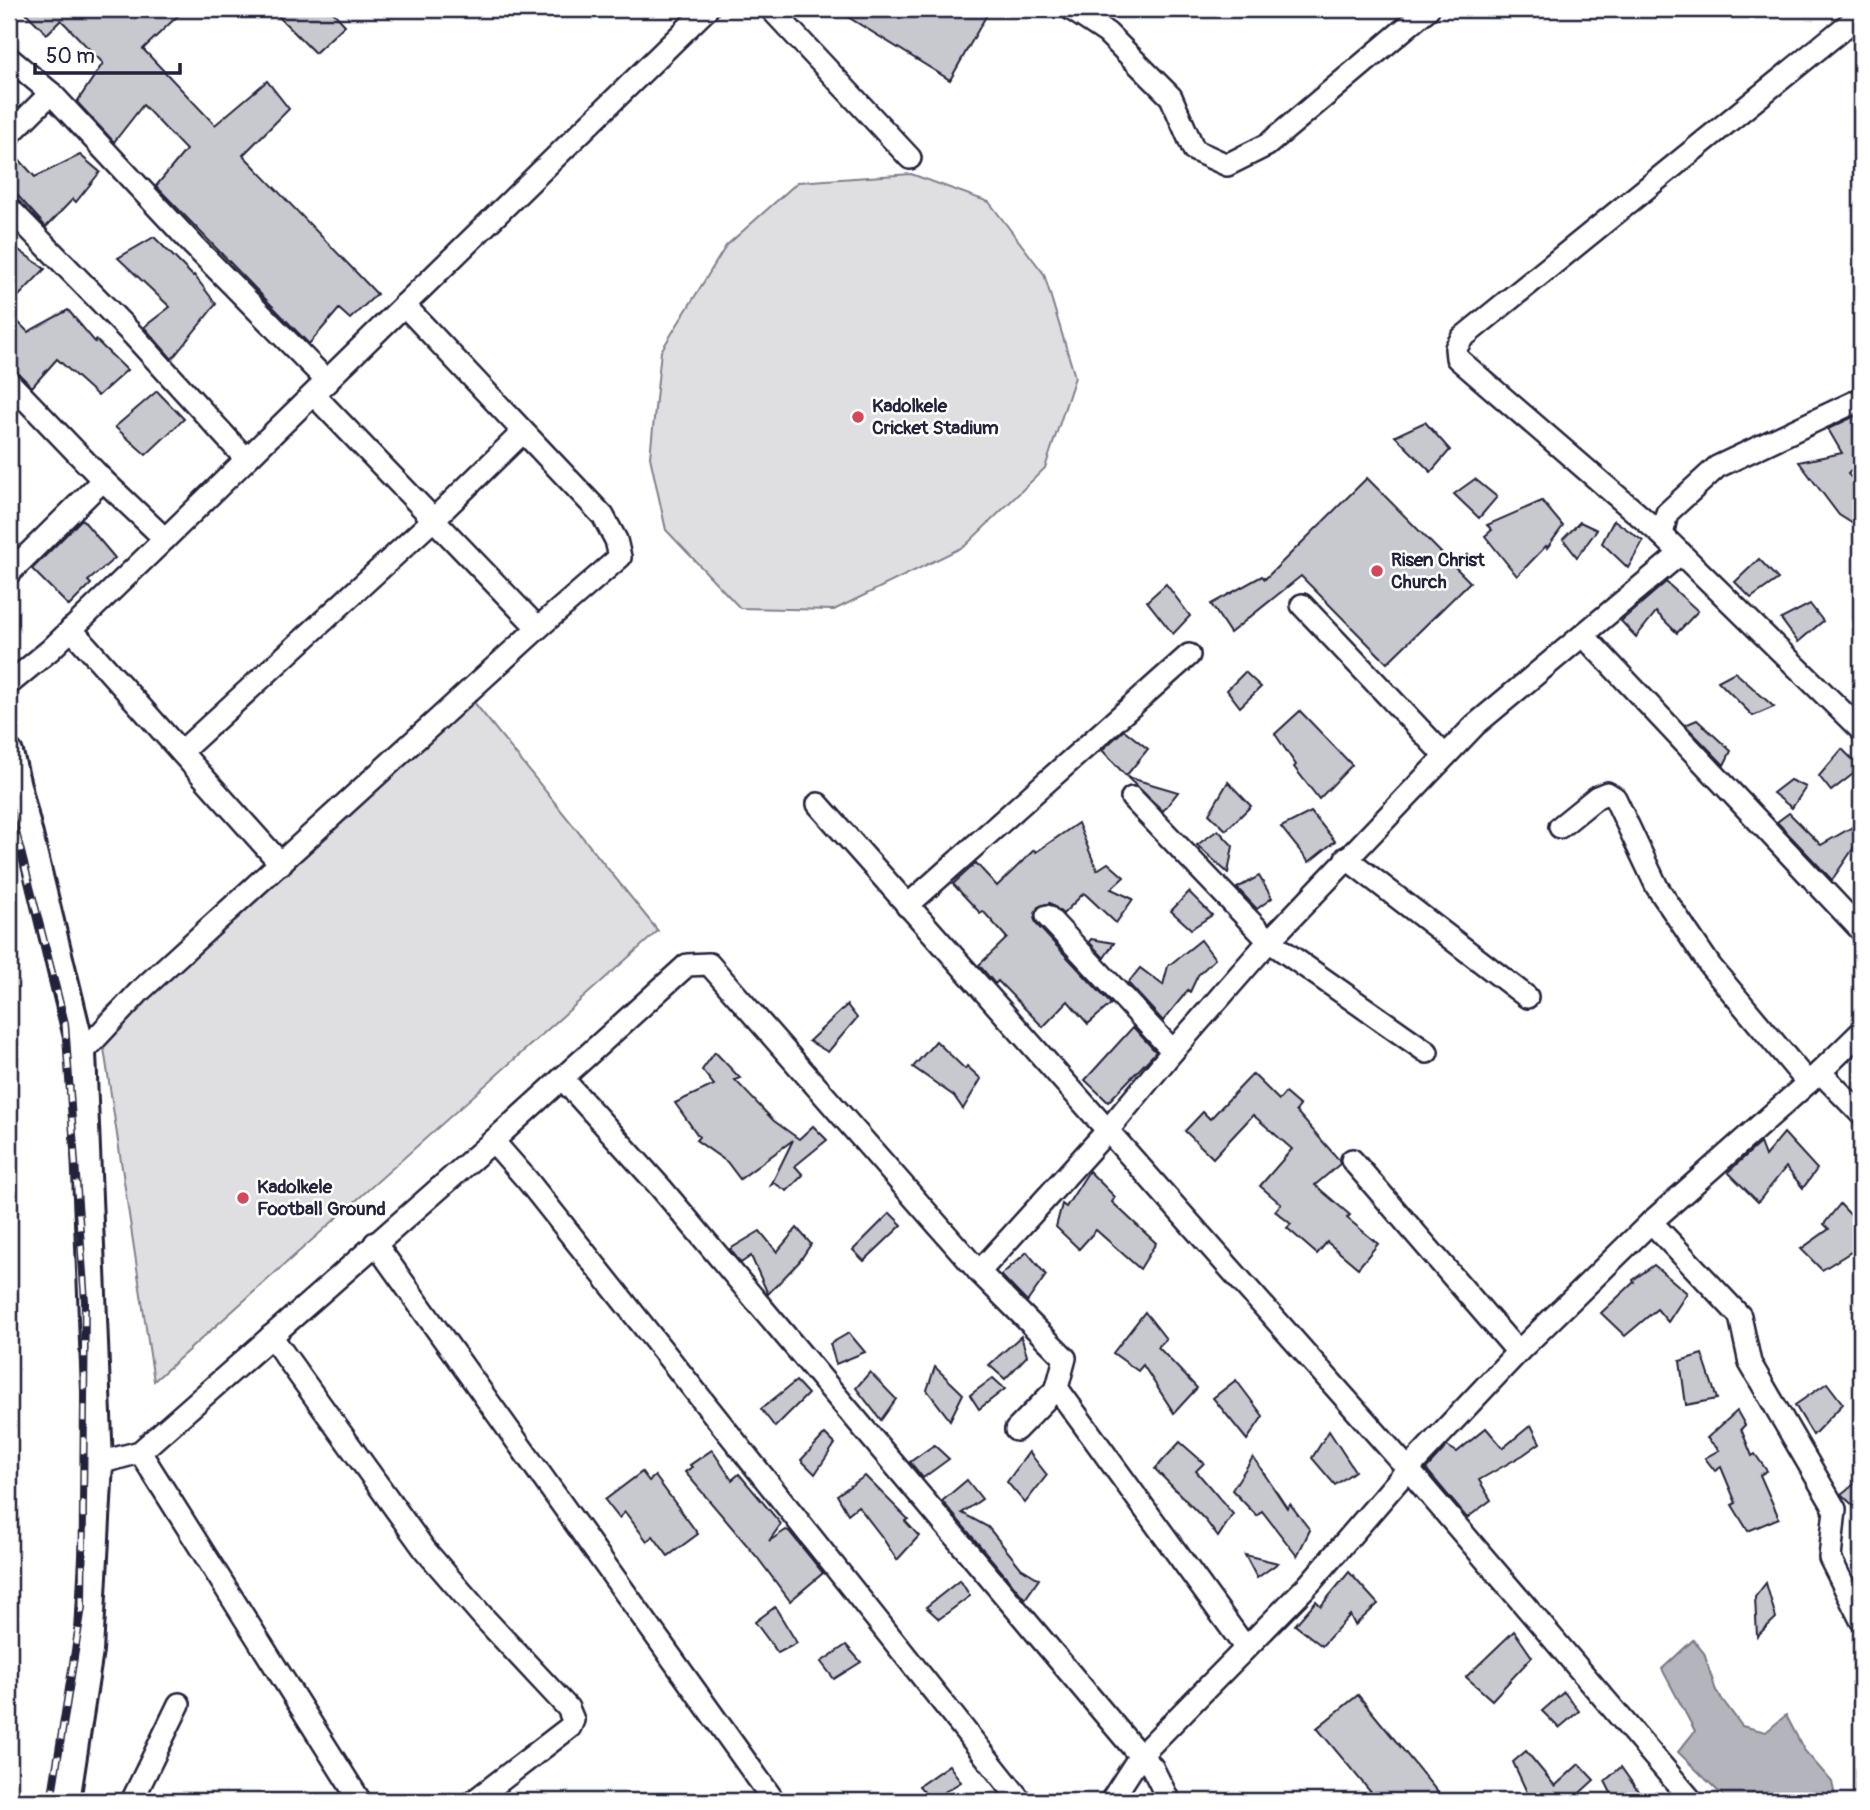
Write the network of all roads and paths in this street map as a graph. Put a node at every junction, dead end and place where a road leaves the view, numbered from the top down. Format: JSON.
{"nodes":[{"id":1,"x":707,"y":9,"type":"edge"},
{"id":2,"x":771,"y":9,"type":"edge"},
{"id":3,"x":1071,"y":9,"type":"edge"},
{"id":4,"x":1428,"y":9,"type":"edge"},
{"id":5,"x":1861,"y":14,"type":"edge"},
{"id":6,"x":9,"y":58,"type":"edge"},
{"id":7,"x":51,"y":93,"type":"junction"},
{"id":8,"x":9,"y":135,"type":"edge"},
{"id":9,"x":910,"y":158,"type":"dead end"},
{"id":10,"x":9,"y":208,"type":"edge"},
{"id":11,"x":404,"y":305,"type":"junction"},
{"id":12,"x":9,"y":382,"type":"edge"},
{"id":13,"x":321,"y":389,"type":"junction"},
{"id":14,"x":1861,"y":399,"type":"edge"},
{"id":15,"x":523,"y":432,"type":"junction"},
{"id":16,"x":246,"y":459,"type":"junction"},
{"id":17,"x":103,"y":480,"type":"junction"},
{"id":18,"x":433,"y":520,"type":"junction"},
{"id":19,"x":1662,"y":536,"type":"junction"},
{"id":20,"x":165,"y":539,"type":"junction"},
{"id":21,"x":1681,"y":553,"type":"junction"},
{"id":22,"x":9,"y":573,"type":"edge"},
{"id":23,"x":1302,"y":605,"type":"dead end"},
{"id":24,"x":538,"y":628,"type":"junction"},
{"id":25,"x":71,"y":629,"type":"junction"},
{"id":26,"x":1583,"y":635,"type":"junction"},
{"id":27,"x":1189,"y":655,"type":"dead end"},
{"id":28,"x":9,"y":684,"type":"edge"},
{"id":29,"x":1861,"y":730,"type":"edge"},
{"id":30,"x":181,"y":752,"type":"junction"},
{"id":31,"x":9,"y":753,"type":"edge"},
{"id":32,"x":1445,"y":756,"type":"junction"},
{"id":33,"x":1132,"y":798,"type":"dead end"},
{"id":34,"x":818,"y":804,"type":"dead end"},
{"id":35,"x":1560,"y":827,"type":"dead end"},
{"id":36,"x":1346,"y":858,"type":"junction"},
{"id":37,"x":281,"y":864,"type":"junction"},
{"id":38,"x":907,"y":906,"type":"junction"},
{"id":39,"x":1047,"y":916,"type":"dead end"},
{"id":40,"x":1861,"y":930,"type":"edge"},
{"id":41,"x":1269,"y":941,"type":"junction"},
{"id":42,"x":1527,"y":997,"type":"dead end"},
{"id":43,"x":1861,"y":1032,"type":"edge"},
{"id":44,"x":1173,"y":1051,"type":"junction"},
{"id":45,"x":1427,"y":1052,"type":"dead end"},
{"id":46,"x":82,"y":1053,"type":"junction"},
{"id":47,"x":1814,"y":1077,"type":"junction"},
{"id":48,"x":562,"y":1078,"type":"junction"},
{"id":49,"x":1861,"y":1114,"type":"edge"},
{"id":50,"x":1108,"y":1130,"type":"junction"},
{"id":51,"x":493,"y":1141,"type":"junction"},
{"id":52,"x":1352,"y":1160,"type":"dead end"},
{"id":53,"x":1651,"y":1222,"type":"junction"},
{"id":54,"x":375,"y":1244,"type":"junction"},
{"id":55,"x":979,"y":1272,"type":"junction"},
{"id":56,"x":271,"y":1336,"type":"junction"},
{"id":57,"x":1518,"y":1352,"type":"junction"},
{"id":58,"x":1057,"y":1388,"type":"junction"},
{"id":59,"x":1016,"y":1430,"type":"dead end"},
{"id":60,"x":140,"y":1452,"type":"junction"},
{"id":61,"x":99,"y":1463,"type":"junction"},
{"id":62,"x":1408,"y":1469,"type":"junction"},
{"id":63,"x":1861,"y":1620,"type":"edge"},
{"id":64,"x":1245,"y":1647,"type":"junction"},
{"id":65,"x":179,"y":1704,"type":"dead end"},
{"id":66,"x":1140,"y":1756,"type":"junction"},
{"id":67,"x":355,"y":1800,"type":"edge"},
{"id":68,"x":66,"y":1801,"type":"edge"},
{"id":69,"x":132,"y":1801,"type":"edge"},
{"id":70,"x":474,"y":1801,"type":"edge"},
{"id":71,"x":774,"y":1801,"type":"edge"},
{"id":72,"x":1021,"y":1801,"type":"edge"},
{"id":73,"x":1111,"y":1801,"type":"edge"},
{"id":74,"x":1169,"y":1801,"type":"edge"},
{"id":75,"x":1692,"y":1801,"type":"edge"}],
"edges":[{"from":1,"to":11,"type":"street"},
{"from":2,"to":9,"type":"street"},
{"from":3,"to":4,"type":"street"},
{"from":5,"to":19,"type":"street"},
{"from":6,"to":7,"type":"street"},
{"from":7,"to":8,"type":"street"},
{"from":7,"to":13,"type":"street"},
{"from":10,"to":16,"type":"street"},
{"from":11,"to":13,"type":"street"},
{"from":11,"to":15,"type":"street"},
{"from":12,"to":17,"type":"street"},
{"from":13,"to":16,"type":"street"},
{"from":13,"to":18,"type":"street"},
{"from":14,"to":19,"type":"street"},
{"from":15,"to":18,"type":"street"},
{"from":15,"to":24,"type":"street"},
{"from":16,"to":20,"type":"street"},
{"from":17,"to":20,"type":"street"},
{"from":17,"to":22,"type":"street"},
{"from":18,"to":24,"type":"street"},
{"from":18,"to":30,"type":"street"},
{"from":19,"to":21,"type":"street"},
{"from":20,"to":25,"type":"street"},
{"from":21,"to":26,"type":"street"},
{"from":21,"to":29,"type":"street"},
{"from":23,"to":32,"type":"street"},
{"from":24,"to":37,"type":"street"},
{"from":25,"to":28,"type":"street"},
{"from":25,"to":30,"type":"street"},
{"from":26,"to":32,"type":"street"},
{"from":26,"to":40,"type":"street"},
{"from":27,"to":38,"type":"street"},
{"from":30,"to":37,"type":"street"},
{"from":31,"to":46,"type":"main road"},
{"from":32,"to":36,"type":"street"},
{"from":33,"to":41,"type":"street"},
{"from":34,"to":38,"type":"street"},
{"from":35,"to":47,"type":"street"},
{"from":36,"to":41,"type":"street"},
{"from":36,"to":42,"type":"street"},
{"from":37,"to":46,"type":"street"},
{"from":38,"to":50,"type":"street"},
{"from":39,"to":44,"type":"street"},
{"from":41,"to":44,"type":"street"},
{"from":41,"to":45,"type":"street"},
{"from":43,"to":47,"type":"street"},
{"from":44,"to":50,"type":"street"},
{"from":46,"to":61,"type":"main road"},
{"from":47,"to":49,"type":"street"},
{"from":47,"to":53,"type":"street"},
{"from":48,"to":51,"type":"street"},
{"from":48,"to":55,"type":"street"},
{"from":48,"to":66,"type":"street"},
{"from":50,"to":55,"type":"street"},
{"from":50,"to":62,"type":"street"},
{"from":51,"to":54,"type":"street"},
{"from":51,"to":72,"type":"street"},
{"from":52,"to":57,"type":"street"},
{"from":53,"to":57,"type":"street"},
{"from":53,"to":63,"type":"street"},
{"from":54,"to":56,"type":"street"},
{"from":54,"to":71,"type":"street"},
{"from":55,"to":58,"type":"street"},
{"from":56,"to":60,"type":"street"},
{"from":56,"to":70,"type":"street"},
{"from":57,"to":62,"type":"street"},
{"from":58,"to":59,"type":"street"},
{"from":58,"to":64,"type":"street"},
{"from":60,"to":61,"type":"street"},
{"from":60,"to":67,"type":"street"},
{"from":61,"to":68,"type":"main road"},
{"from":62,"to":64,"type":"street"},
{"from":62,"to":75,"type":"street"},
{"from":64,"to":66,"type":"street"},
{"from":65,"to":69,"type":"street"},
{"from":66,"to":73,"type":"street"},
{"from":66,"to":74,"type":"street"}]}
